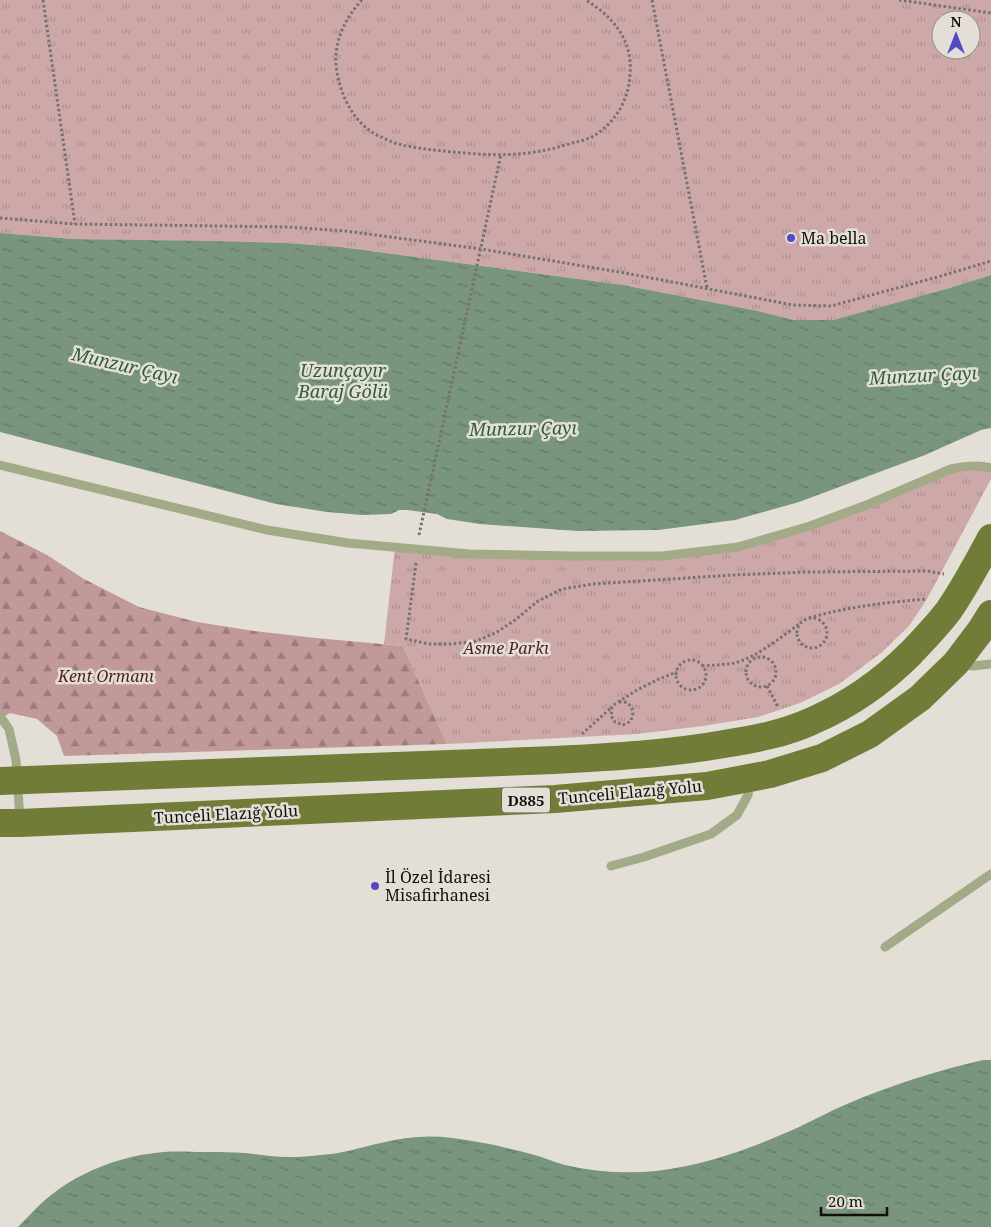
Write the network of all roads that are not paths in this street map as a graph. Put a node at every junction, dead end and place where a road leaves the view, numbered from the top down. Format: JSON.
{"nodes":[{"id":1,"x":0,"y":465,"type":"edge"},
{"id":2,"x":991,"y":468,"type":"edge"},
{"id":3,"x":991,"y":538,"type":"edge"},
{"id":4,"x":991,"y":614,"type":"edge"},
{"id":5,"x":956,"y":663,"type":"junction"},
{"id":6,"x":991,"y":664,"type":"edge"},
{"id":7,"x":0,"y":716,"type":"edge"},
{"id":8,"x":751,"y":778,"type":"junction"},
{"id":9,"x":9,"y":781,"type":"edge"},
{"id":10,"x":10,"y":823,"type":"edge"},
{"id":11,"x":611,"y":866,"type":"dead end"},
{"id":12,"x":991,"y":874,"type":"edge"},
{"id":13,"x":884,"y":947,"type":"dead end"}],
"edges":[{"from":1,"to":2,"type":"lane"},
{"from":3,"to":9,"type":"main road"},
{"from":4,"to":5,"type":"main road","name":"Tunceli Elazığ Yolu","number":"D885"},
{"from":5,"to":6,"type":"lane"},
{"from":5,"to":8,"type":"main road","name":"Tunceli Elazığ Yolu","number":"D885"},
{"from":7,"to":9,"type":"lane"},
{"from":8,"to":10,"type":"main road","name":"Tunceli Elazığ Yolu","number":"D885"},
{"from":8,"to":11,"type":"lane"},
{"from":9,"to":10,"type":"lane"},
{"from":12,"to":13,"type":"lane"}]}
